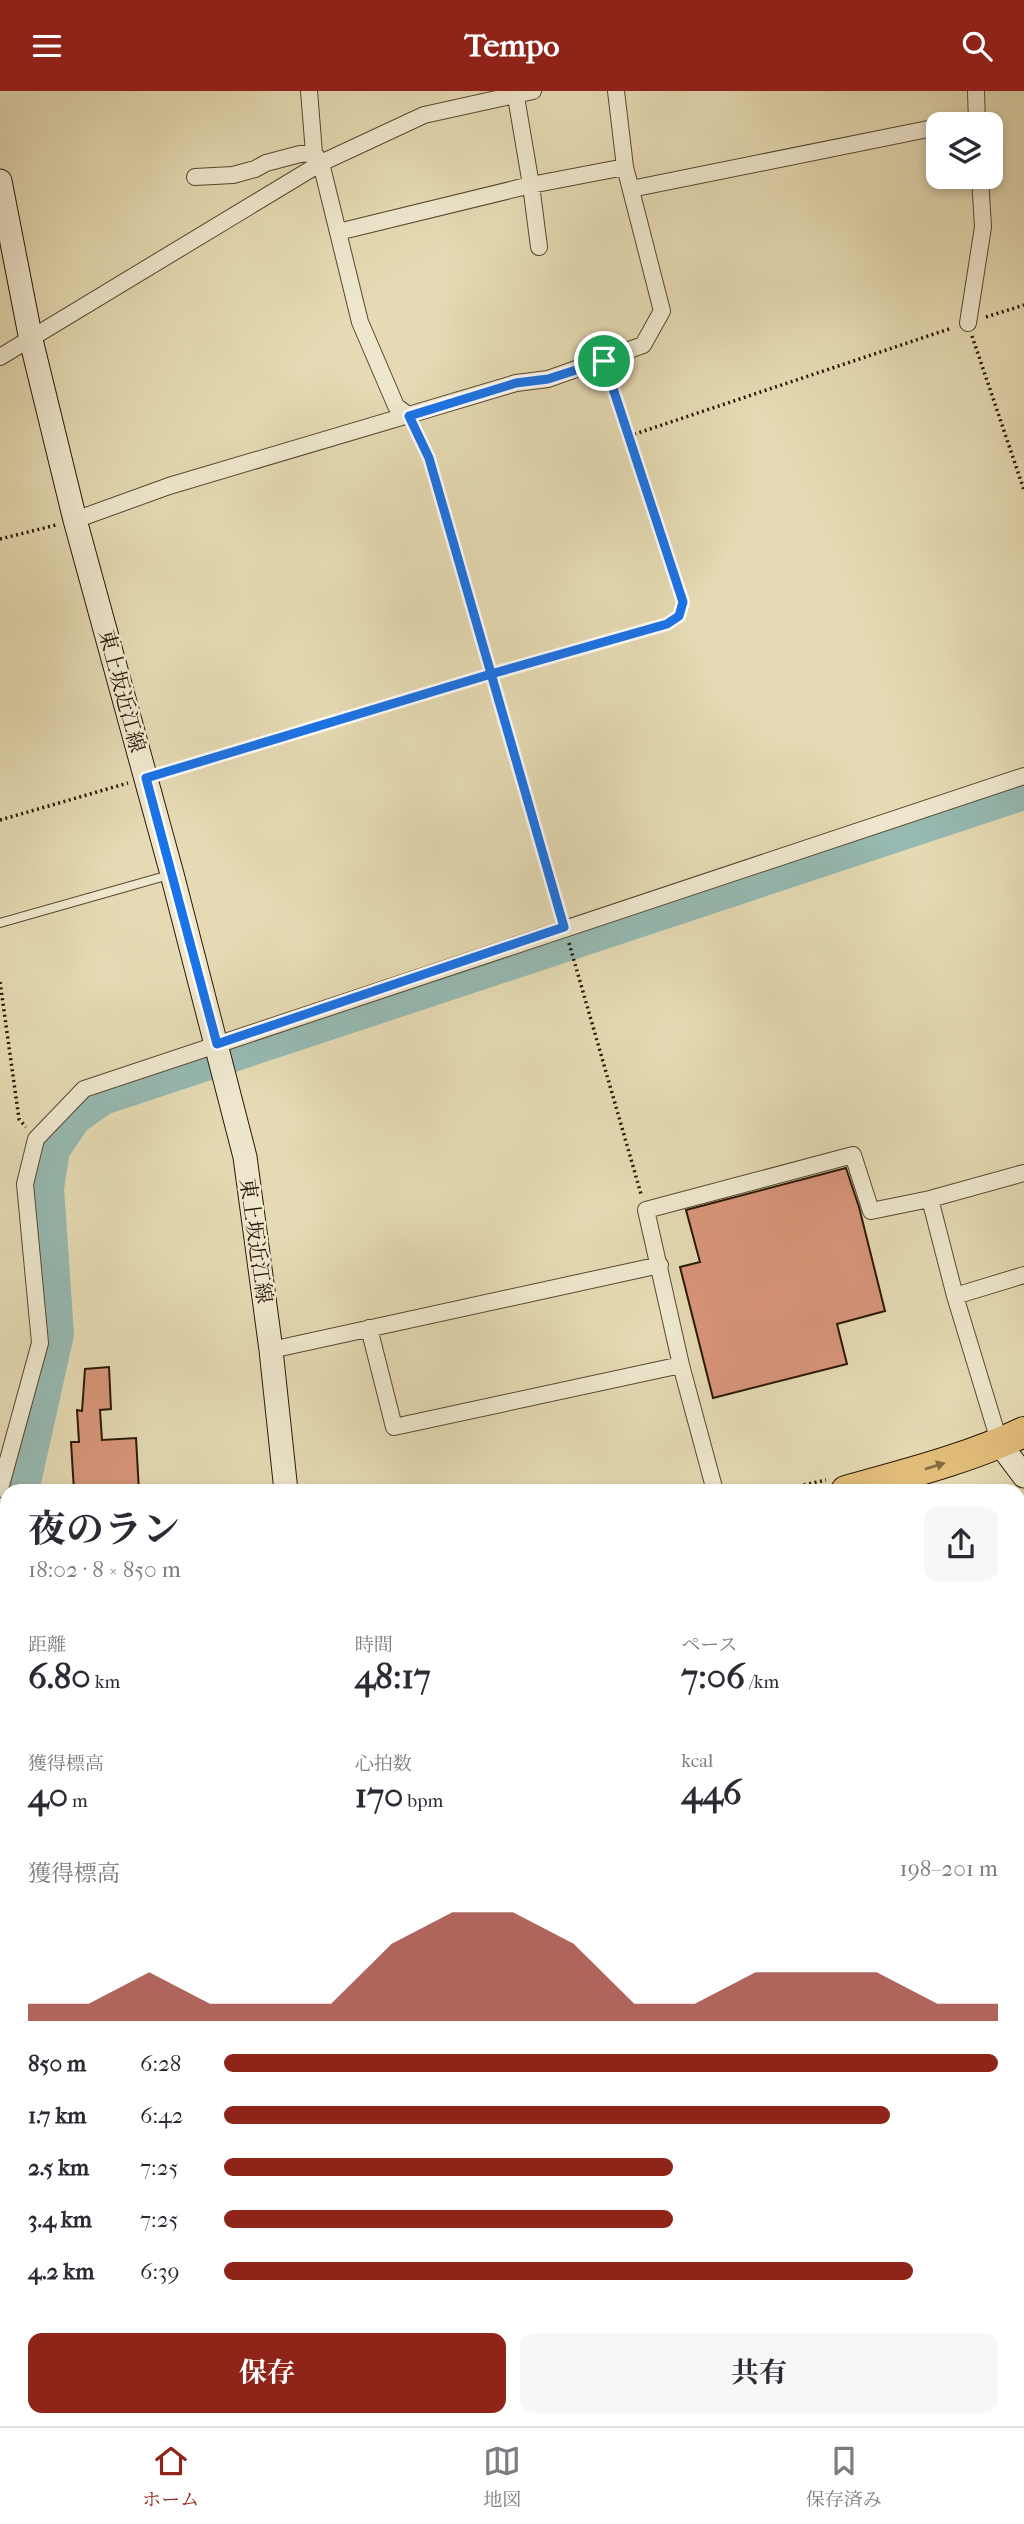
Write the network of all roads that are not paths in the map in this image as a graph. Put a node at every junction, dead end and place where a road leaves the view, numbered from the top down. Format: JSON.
{"nodes":[{"id":1,"x":309,"y":91,"type":"edge"},
{"id":2,"x":533,"y":91,"type":"edge"},
{"id":3,"x":616,"y":91,"type":"edge"},
{"id":4,"x":976,"y":91,"type":"edge"},
{"id":5,"x":515,"y":93,"type":"edge"},
{"id":6,"x":977,"y":112,"type":"edge"},
{"id":7,"x":926,"y":129,"type":"edge"},
{"id":8,"x":318,"y":158,"type":"junction"},
{"id":9,"x":625,"y":167,"type":"junction"},
{"id":10,"x":195,"y":177,"type":"dead end"},
{"id":11,"x":0,"y":181,"type":"edge"},
{"id":12,"x":531,"y":184,"type":"junction"},
{"id":13,"x":631,"y":189,"type":"junction"},
{"id":14,"x":981,"y":189,"type":"edge"},
{"id":15,"x":338,"y":232,"type":"junction"},
{"id":16,"x":539,"y":247,"type":"dead end"},
{"id":17,"x":968,"y":323,"type":"road end"},
{"id":18,"x":31,"y":340,"type":"junction"},
{"id":19,"x":0,"y":357,"type":"edge"},
{"id":20,"x":409,"y":416,"type":"junction"},
{"id":21,"x":75,"y":520,"type":"junction"},
{"id":22,"x":1024,"y":776,"type":"edge"},
{"id":23,"x":172,"y":874,"type":"junction"},
{"id":24,"x":0,"y":923,"type":"edge"},
{"id":25,"x":220,"y":1055,"type":"junction"},
{"id":26,"x":1024,"y":1173,"type":"edge"},
{"id":27,"x":930,"y":1199,"type":"junction"},
{"id":28,"x":660,"y":1265,"type":"junction"},
{"id":29,"x":1024,"y":1275,"type":"edge"},
{"id":30,"x":955,"y":1296,"type":"junction"},
{"id":31,"x":369,"y":1328,"type":"junction"},
{"id":32,"x":271,"y":1350,"type":"junction"},
{"id":33,"x":681,"y":1365,"type":"junction"},
{"id":34,"x":1012,"y":1438,"type":"edge"},
{"id":35,"x":1024,"y":1476,"type":"edge"},
{"id":36,"x":1,"y":1484,"type":"edge"},
{"id":37,"x":285,"y":1484,"type":"edge"},
{"id":38,"x":713,"y":1484,"type":"edge"},
{"id":39,"x":872,"y":1484,"type":"edge"}],
"edges":[{"from":1,"to":8,"type":"street"},
{"from":2,"to":5,"type":"street"},
{"from":3,"to":9,"type":"street"},
{"from":4,"to":6,"type":"street"},
{"from":5,"to":8,"type":"street"},
{"from":5,"to":12,"type":"street"},
{"from":7,"to":13,"type":"street"},
{"from":8,"to":10,"type":"street"},
{"from":8,"to":15,"type":"street"},
{"from":8,"to":18,"type":"street"},
{"from":9,"to":12,"type":"street"},
{"from":9,"to":13,"type":"street"},
{"from":11,"to":18,"type":"main road","name":"東上坂近江線"},
{"from":12,"to":15,"type":"street"},
{"from":12,"to":16,"type":"street"},
{"from":13,"to":20,"type":"street"},
{"from":14,"to":17,"type":"street"},
{"from":15,"to":20,"type":"street"},
{"from":18,"to":19,"type":"street"},
{"from":18,"to":21,"type":"main road","name":"東上坂近江線"},
{"from":20,"to":21,"type":"street"},
{"from":21,"to":23,"type":"main road","name":"東上坂近江線"},
{"from":22,"to":25,"type":"street"},
{"from":23,"to":24,"type":"lane"},
{"from":23,"to":25,"type":"main road","name":"東上坂近江線"},
{"from":25,"to":32,"type":"main road","name":"東上坂近江線"},
{"from":25,"to":36,"type":"street"},
{"from":26,"to":27,"type":"street"},
{"from":27,"to":28,"type":"street"},
{"from":27,"to":30,"type":"street"},
{"from":28,"to":31,"type":"street"},
{"from":28,"to":33,"type":"street"},
{"from":29,"to":30,"type":"street"},
{"from":30,"to":34,"type":"street"},
{"from":31,"to":32,"type":"street"},
{"from":31,"to":33,"type":"street"},
{"from":32,"to":37,"type":"main road","name":"東上坂近江線"},
{"from":33,"to":38,"type":"street"},
{"from":34,"to":35,"type":"main road"},
{"from":39,"to":34,"type":"highway","one_way":true}]}
